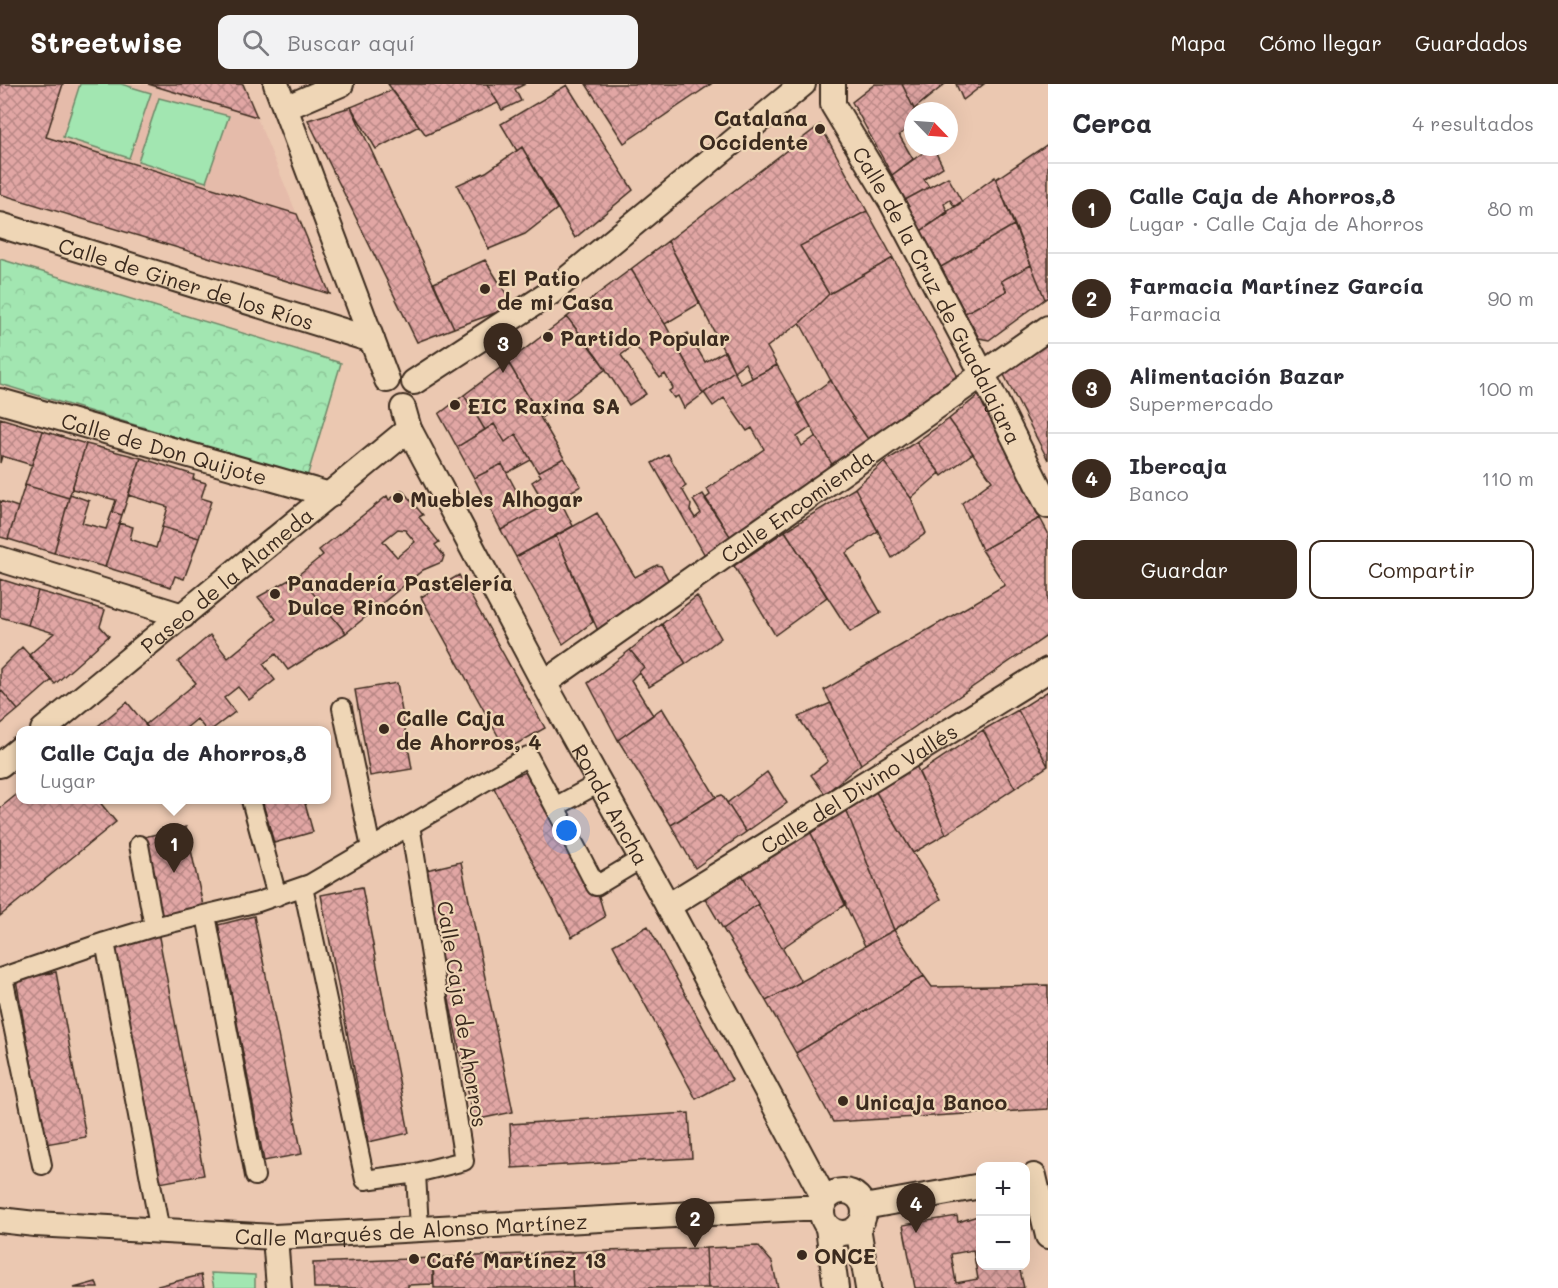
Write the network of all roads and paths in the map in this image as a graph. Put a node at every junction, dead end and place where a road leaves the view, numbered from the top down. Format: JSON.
{"nodes":[{"id":1,"x":276,"y":84,"type":"edge"},
{"id":2,"x":341,"y":84,"type":"edge"},
{"id":3,"x":803,"y":84,"type":"edge"},
{"id":4,"x":833,"y":84,"type":"edge"},
{"id":5,"x":285,"y":108,"type":"junction"},
{"id":6,"x":0,"y":225,"type":"edge"},
{"id":7,"x":1048,"y":328,"type":"edge"},
{"id":8,"x":372,"y":340,"type":"junction"},
{"id":9,"x":983,"y":375,"type":"junction"},
{"id":10,"x":387,"y":380,"type":"junction"},
{"id":11,"x":414,"y":382,"type":"junction"},
{"id":12,"x":0,"y":400,"type":"edge"},
{"id":13,"x":406,"y":418,"type":"junction"},
{"id":14,"x":330,"y":495,"type":"junction"},
{"id":15,"x":1048,"y":506,"type":"edge"},
{"id":16,"x":0,"y":559,"type":"edge"},
{"id":17,"x":183,"y":616,"type":"junction"},
{"id":18,"x":1048,"y":670,"type":"edge"},
{"id":19,"x":544,"y":683,"type":"junction"},
{"id":20,"x":342,"y":708,"type":"dead end"},
{"id":21,"x":48,"y":726,"type":"edge"},
{"id":22,"x":16,"y":752,"type":"edge"},
{"id":23,"x":0,"y":765,"type":"edge"},
{"id":24,"x":599,"y":783,"type":"junction"},
{"id":25,"x":252,"y":804,"type":"edge"},
{"id":26,"x":555,"y":807,"type":"junction"},
{"id":27,"x":410,"y":825,"type":"junction"},
{"id":28,"x":139,"y":845,"type":"dead end"},
{"id":29,"x":371,"y":848,"type":"junction"},
{"id":30,"x":641,"y":859,"type":"junction"},
{"id":31,"x":303,"y":887,"type":"junction"},
{"id":32,"x":277,"y":896,"type":"junction"},
{"id":33,"x":668,"y":906,"type":"junction"},
{"id":34,"x":206,"y":915,"type":"junction"},
{"id":35,"x":154,"y":927,"type":"junction"},
{"id":36,"x":105,"y":942,"type":"junction"},
{"id":37,"x":2,"y":977,"type":"edge"},
{"id":38,"x":42,"y":1165,"type":"dead end"},
{"id":39,"x":416,"y":1173,"type":"junction"},
{"id":40,"x":255,"y":1176,"type":"dead end"},
{"id":41,"x":1036,"y":1176,"type":"edge"},
{"id":42,"x":976,"y":1187,"type":"edge"},
{"id":43,"x":825,"y":1213,"type":"junction"},
{"id":44,"x":861,"y":1217,"type":"junction"},
{"id":45,"x":0,"y":1220,"type":"edge"},
{"id":46,"x":419,"y":1229,"type":"junction"},
{"id":47,"x":160,"y":1231,"type":"junction"},
{"id":48,"x":1048,"y":1236,"type":"edge"},
{"id":49,"x":275,"y":1237,"type":"junction"},
{"id":50,"x":279,"y":1288,"type":"edge"},
{"id":51,"x":836,"y":1288,"type":"edge"},
{"id":52,"x":868,"y":1288,"type":"edge"}],
"edges":[{"from":1,"to":5,"type":"street"},
{"from":2,"to":5,"type":"street"},
{"from":3,"to":11,"type":"street"},
{"from":4,"to":9,"type":"street","name":"Calle de la Cruz de Guadalajara"},
{"from":5,"to":8,"type":"street"},
{"from":6,"to":8,"type":"street","name":"Calle de Giner de los Ríos"},
{"from":7,"to":9,"type":"street","name":"Calle Encomienda"},
{"from":8,"to":10,"type":"street"},
{"from":9,"to":15,"type":"street","name":"Calle de la Cruz de Guadalajara"},
{"from":9,"to":19,"type":"street","name":"Calle Encomienda"},
{"from":10,"to":11,"type":"street"},
{"from":10,"to":13,"type":"street"},
{"from":11,"to":13,"type":"street"},
{"from":12,"to":14,"type":"street","name":"Calle de Don Quijote"},
{"from":13,"to":14,"type":"street","name":"Paseo de la Alameda"},
{"from":13,"to":19,"type":"street","name":"Ronda Ancha"},
{"from":14,"to":17,"type":"street","name":"Paseo de la Alameda"},
{"from":16,"to":17,"type":"street"},
{"from":17,"to":21,"type":"street","name":"Paseo de la Alameda"},
{"from":18,"to":33,"type":"street","name":"Calle del Divino Vallés"},
{"from":19,"to":24,"type":"street","name":"Ronda Ancha"},
{"from":20,"to":29,"type":"street"},
{"from":22,"to":23,"type":"street"},
{"from":24,"to":26,"type":"street"},
{"from":24,"to":30,"type":"street","name":"Ronda Ancha"},
{"from":25,"to":32,"type":"street"},
{"from":26,"to":27,"type":"street"},
{"from":26,"to":30,"type":"street"},
{"from":27,"to":29,"type":"street"},
{"from":27,"to":39,"type":"street","name":"Calle Caja de Ahorros"},
{"from":28,"to":35,"type":"street"},
{"from":29,"to":31,"type":"street"},
{"from":30,"to":33,"type":"street","name":"Ronda Ancha"},
{"from":31,"to":32,"type":"street"},
{"from":31,"to":39,"type":"street","name":"Calle Caja de Ahorros"},
{"from":32,"to":34,"type":"street"},
{"from":33,"to":43,"type":"street","name":"Ronda Ancha"},
{"from":34,"to":35,"type":"street"},
{"from":34,"to":40,"type":"street"},
{"from":35,"to":36,"type":"street"},
{"from":36,"to":37,"type":"street"},
{"from":36,"to":47,"type":"street"},
{"from":37,"to":38,"type":"street"},
{"from":39,"to":46,"type":"street"},
{"from":41,"to":48,"type":"street"},
{"from":42,"to":44,"type":"street"},
{"from":43,"to":44,"type":"street"},
{"from":43,"to":44,"type":"street"},
{"from":43,"to":46,"type":"street","name":"Calle Marqués de Alonso Martínez"},
{"from":43,"to":51,"type":"street"},
{"from":44,"to":52,"type":"street"},
{"from":45,"to":47,"type":"street","name":"Calle Marqués de Alonso Martínez"},
{"from":46,"to":49,"type":"street","name":"Calle Marqués de Alonso Martínez"},
{"from":47,"to":49,"type":"street","name":"Calle Marqués de Alonso Martínez"},
{"from":49,"to":50,"type":"street"}]}
